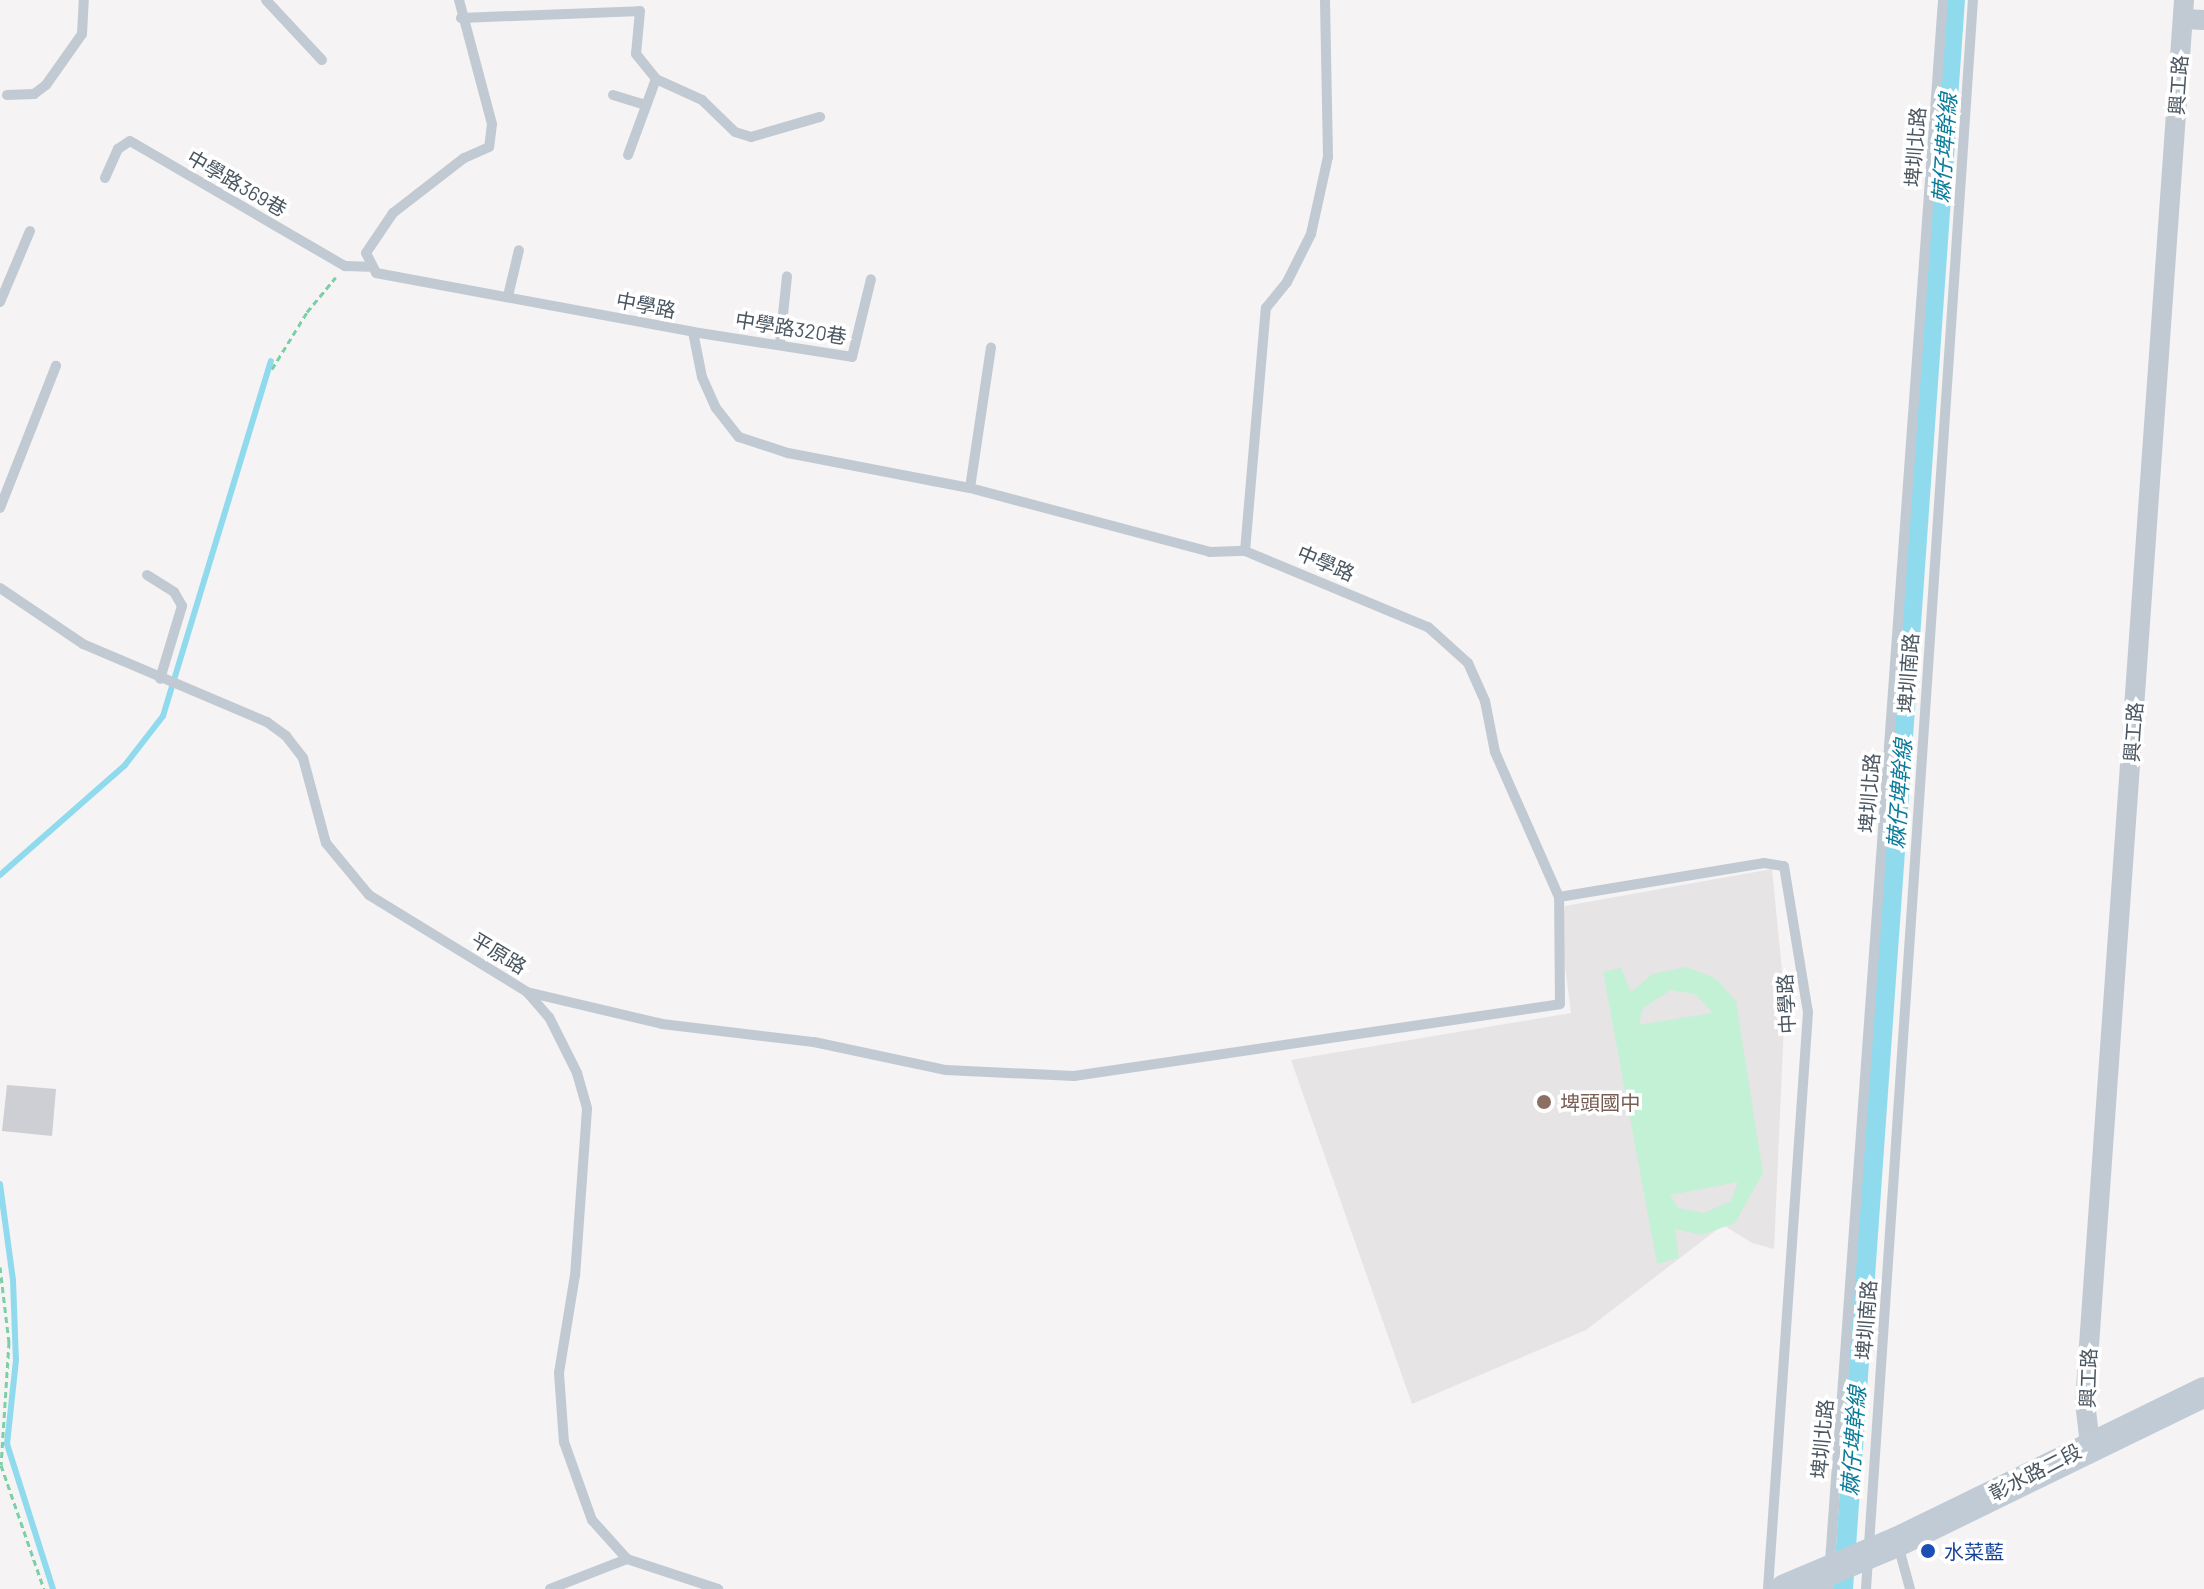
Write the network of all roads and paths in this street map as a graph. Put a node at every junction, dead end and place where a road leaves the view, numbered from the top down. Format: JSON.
{"nodes":[{"id":1,"x":84,"y":0,"type":"edge"},
{"id":2,"x":266,"y":0,"type":"edge"},
{"id":3,"x":459,"y":0,"type":"edge"},
{"id":4,"x":1325,"y":0,"type":"edge"},
{"id":5,"x":1943,"y":0,"type":"edge"},
{"id":6,"x":1973,"y":0,"type":"edge"},
{"id":7,"x":2190,"y":13,"type":"edge"},
{"id":8,"x":461,"y":18,"type":"junction"},
{"id":9,"x":322,"y":60,"type":"dead end"},
{"id":10,"x":656,"y":79,"type":"junction"},
{"id":11,"x":7,"y":95,"type":"dead end"},
{"id":12,"x":613,"y":95,"type":"dead end"},
{"id":13,"x":645,"y":105,"type":"junction"},
{"id":14,"x":820,"y":117,"type":"dead end"},
{"id":15,"x":628,"y":155,"type":"dead end"},
{"id":16,"x":105,"y":178,"type":"dead end"},
{"id":17,"x":30,"y":231,"type":"dead end"},
{"id":18,"x":519,"y":250,"type":"dead end"},
{"id":19,"x":345,"y":266,"type":"junction"},
{"id":20,"x":369,"y":267,"type":"junction"},
{"id":21,"x":787,"y":276,"type":"dead end"},
{"id":22,"x":871,"y":279,"type":"dead end"},
{"id":23,"x":508,"y":296,"type":"junction"},
{"id":24,"x":0,"y":302,"type":"edge"},
{"id":25,"x":693,"y":332,"type":"junction"},
{"id":26,"x":780,"y":343,"type":"junction"},
{"id":27,"x":991,"y":348,"type":"dead end"},
{"id":28,"x":56,"y":366,"type":"dead end"},
{"id":29,"x":272,"y":369,"type":"dead end"},
{"id":30,"x":970,"y":488,"type":"junction"},
{"id":31,"x":0,"y":508,"type":"edge"},
{"id":32,"x":1245,"y":551,"type":"junction"},
{"id":33,"x":147,"y":575,"type":"dead end"},
{"id":34,"x":0,"y":588,"type":"edge"},
{"id":35,"x":160,"y":679,"type":"junction"},
{"id":36,"x":1559,"y":897,"type":"junction"},
{"id":37,"x":527,"y":992,"type":"junction"},
{"id":38,"x":0,"y":1267,"type":"edge"},
{"id":39,"x":2204,"y":1392,"type":"edge"},
{"id":40,"x":2090,"y":1444,"type":"junction"},
{"id":41,"x":1897,"y":1542,"type":"junction"},
{"id":42,"x":1868,"y":1555,"type":"junction"},
{"id":43,"x":627,"y":1559,"type":"junction"},
{"id":44,"x":1829,"y":1580,"type":"edge"},
{"id":45,"x":44,"y":1589,"type":"edge"},
{"id":46,"x":550,"y":1589,"type":"edge"},
{"id":47,"x":718,"y":1589,"type":"edge"},
{"id":48,"x":1768,"y":1589,"type":"edge"},
{"id":49,"x":1785,"y":1589,"type":"edge"},
{"id":50,"x":1866,"y":1589,"type":"edge"},
{"id":51,"x":1910,"y":1589,"type":"edge"}],
"edges":[{"from":1,"to":11,"type":"lane"},
{"from":2,"to":9,"type":"lane"},
{"from":3,"to":8,"type":"lane"},
{"from":4,"to":32,"type":"lane"},
{"from":5,"to":44,"type":"lane","name":"埤圳北路"},
{"from":6,"to":42,"type":"lane","name":"埤圳南路"},
{"from":7,"to":40,"type":"street","name":"興工路"},
{"from":8,"to":10,"type":"lane"},
{"from":8,"to":20,"type":"lane"},
{"from":10,"to":13,"type":"lane"},
{"from":10,"to":14,"type":"lane"},
{"from":12,"to":13,"type":"lane"},
{"from":13,"to":15,"type":"lane"},
{"from":16,"to":19,"type":"lane","name":"中學路369巷"},
{"from":17,"to":24,"type":"lane"},
{"from":18,"to":23,"type":"lane"},
{"from":19,"to":20,"type":"lane","name":"中學路369巷"},
{"from":19,"to":29,"type":"path"},
{"from":20,"to":23,"type":"lane","name":"中學路"},
{"from":21,"to":26,"type":"lane"},
{"from":22,"to":26,"type":"lane","name":"中學路320巷"},
{"from":23,"to":25,"type":"lane","name":"中學路"},
{"from":25,"to":26,"type":"lane","name":"中學路320巷"},
{"from":25,"to":30,"type":"lane","name":"中學路"},
{"from":27,"to":30,"type":"lane"},
{"from":28,"to":31,"type":"lane"},
{"from":30,"to":32,"type":"lane","name":"中學路"},
{"from":32,"to":36,"type":"lane","name":"中學路"},
{"from":33,"to":35,"type":"lane"},
{"from":34,"to":35,"type":"lane","name":"平原路"},
{"from":35,"to":37,"type":"lane","name":"平原路"},
{"from":36,"to":37,"type":"lane"},
{"from":36,"to":48,"type":"lane","name":"中學路"},
{"from":37,"to":43,"type":"lane","name":"平原路"},
{"from":38,"to":45,"type":"path"},
{"from":39,"to":40,"type":"main road","name":"彰水路二段"},
{"from":40,"to":41,"type":"main road","name":"彰水路二段"},
{"from":41,"to":42,"type":"main road","name":"彰水路二段"},
{"from":41,"to":51,"type":"lane"},
{"from":42,"to":44,"type":"main road","name":"彰水路二段"},
{"from":42,"to":50,"type":"lane","name":"埤圳南路"},
{"from":43,"to":46,"type":"lane"},
{"from":43,"to":47,"type":"lane","name":"平原路"},
{"from":44,"to":49,"type":"main road","name":"彰水路二段"}]}
